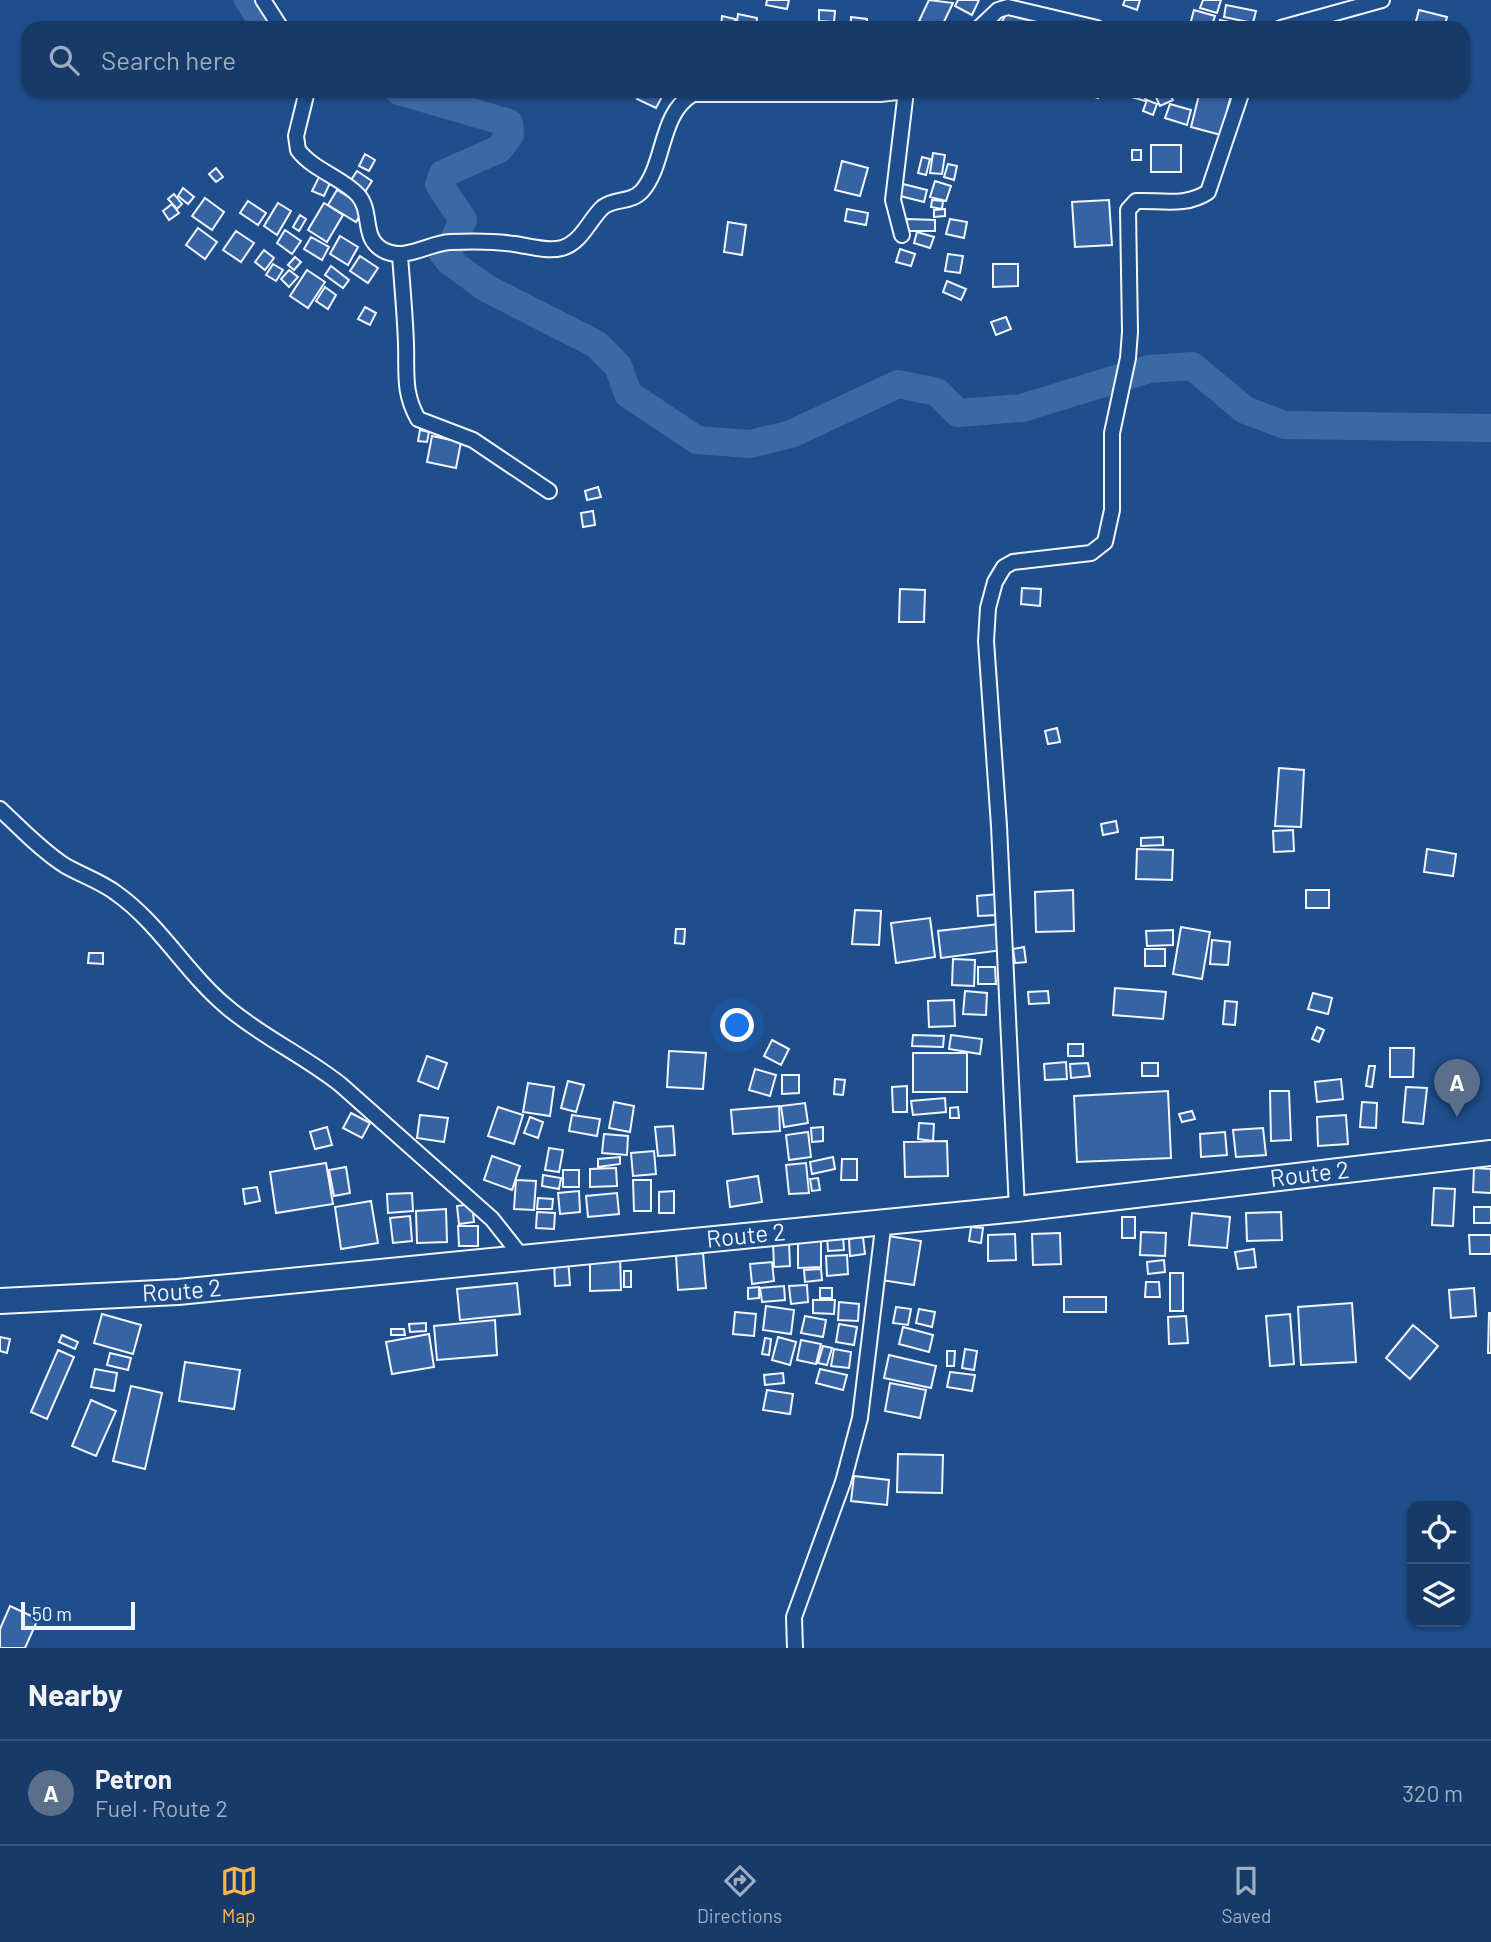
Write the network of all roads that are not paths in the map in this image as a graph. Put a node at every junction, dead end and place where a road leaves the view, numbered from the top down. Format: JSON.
{"nodes":[{"id":1,"x":263,"y":0,"type":"edge"},
{"id":2,"x":1382,"y":0,"type":"edge"},
{"id":3,"x":1005,"y":4,"type":"edge"},
{"id":4,"x":276,"y":21,"type":"edge"},
{"id":5,"x":987,"y":21,"type":"edge"},
{"id":6,"x":1070,"y":21,"type":"edge"},
{"id":7,"x":1306,"y":21,"type":"edge"},
{"id":8,"x":305,"y":98,"type":"edge"},
{"id":9,"x":686,"y":98,"type":"edge"},
{"id":10,"x":905,"y":98,"type":"edge"},
{"id":11,"x":1240,"y":98,"type":"edge"},
{"id":12,"x":902,"y":235,"type":"dead end"},
{"id":13,"x":400,"y":255,"type":"junction"},
{"id":14,"x":549,"y":491,"type":"dead end"},
{"id":15,"x":0,"y":809,"type":"edge"},
{"id":16,"x":1491,"y":1153,"type":"edge"},
{"id":17,"x":1017,"y":1209,"type":"junction"},
{"id":18,"x":884,"y":1220,"type":"junction"},
{"id":19,"x":522,"y":1257,"type":"junction"},
{"id":20,"x":0,"y":1301,"type":"edge"},
{"id":21,"x":795,"y":1648,"type":"edge"}],
"edges":[{"from":1,"to":4,"type":"street"},
{"from":2,"to":7,"type":"street"},
{"from":3,"to":5,"type":"street"},
{"from":3,"to":6,"type":"street"},
{"from":8,"to":13,"type":"street"},
{"from":9,"to":13,"type":"street"},
{"from":10,"to":12,"type":"street"},
{"from":11,"to":17,"type":"street"},
{"from":13,"to":14,"type":"street"},
{"from":15,"to":19,"type":"street"},
{"from":16,"to":17,"type":"highway","name":"Route 2"},
{"from":17,"to":18,"type":"highway","name":"Route 2"},
{"from":18,"to":19,"type":"highway","name":"Route 2"},
{"from":18,"to":21,"type":"street"},
{"from":19,"to":20,"type":"highway","name":"Route 2"}]}
